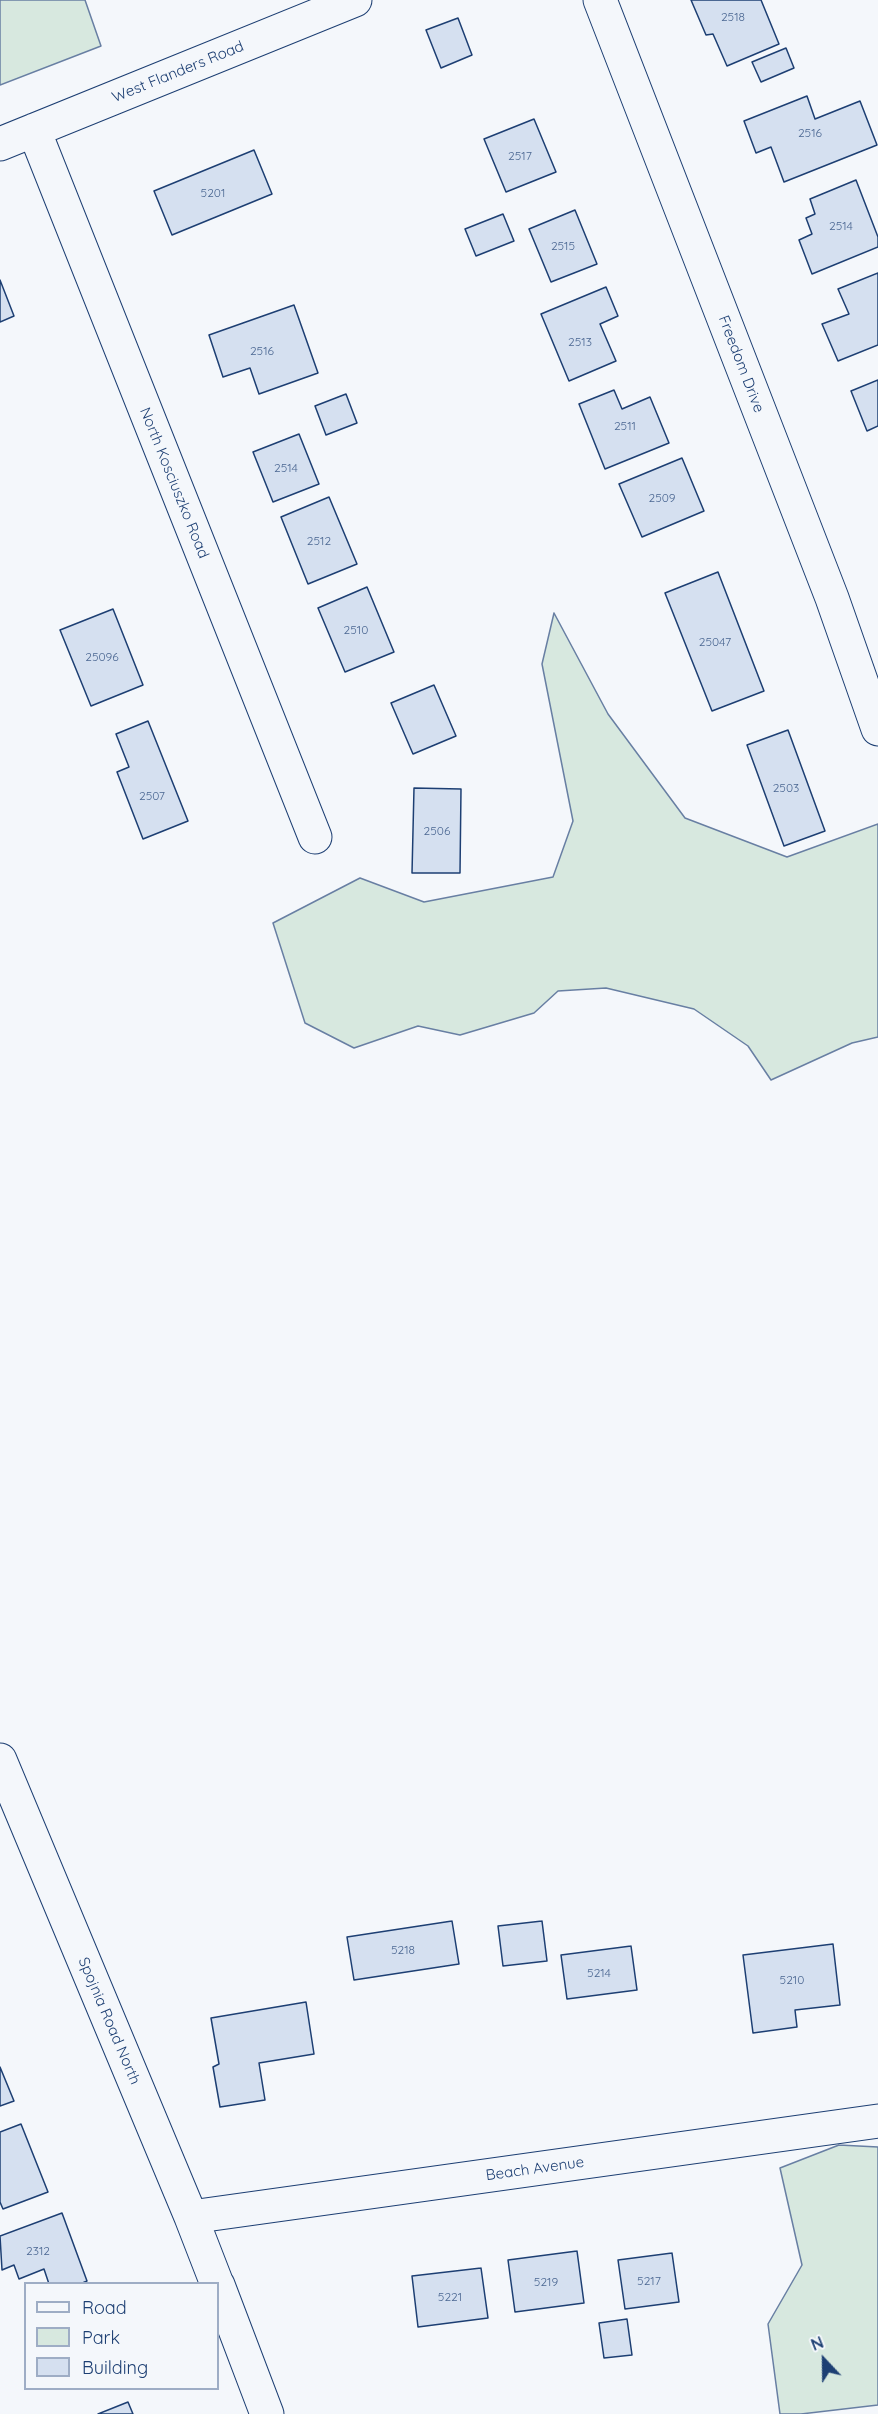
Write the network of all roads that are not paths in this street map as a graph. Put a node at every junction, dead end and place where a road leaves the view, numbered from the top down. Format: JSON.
{"nodes":[{"id":1,"x":355,"y":0,"type":"edge"},
{"id":2,"x":600,"y":0,"type":"edge"},
{"id":3,"x":34,"y":130,"type":"junction"},
{"id":4,"x":0,"y":144,"type":"edge"},
{"id":5,"x":878,"y":729,"type":"edge"},
{"id":6,"x":315,"y":837,"type":"dead end"},
{"id":7,"x":0,"y":1760,"type":"edge"},
{"id":8,"x":878,"y":2121,"type":"edge"},
{"id":9,"x":191,"y":2217,"type":"junction"},
{"id":10,"x":216,"y":2282,"type":"edge"},
{"id":11,"x":219,"y":2289,"type":"edge"},
{"id":12,"x":267,"y":2414,"type":"edge"}],
"edges":[{"from":1,"to":3,"type":"street","name":"West Flanders Road"},
{"from":2,"to":5,"type":"street","name":"Freedom Drive"},
{"from":3,"to":4,"type":"street","name":"West Flanders Road"},
{"from":3,"to":6,"type":"street","name":"North Kosciuszko Road"},
{"from":7,"to":9,"type":"street","name":"Spojnia Road North"},
{"from":8,"to":9,"type":"street","name":"Beach Avenue"},
{"from":9,"to":10,"type":"street","name":"Spojnia Road North"},
{"from":11,"to":12,"type":"street","name":"Spojnia Road North"}]}
